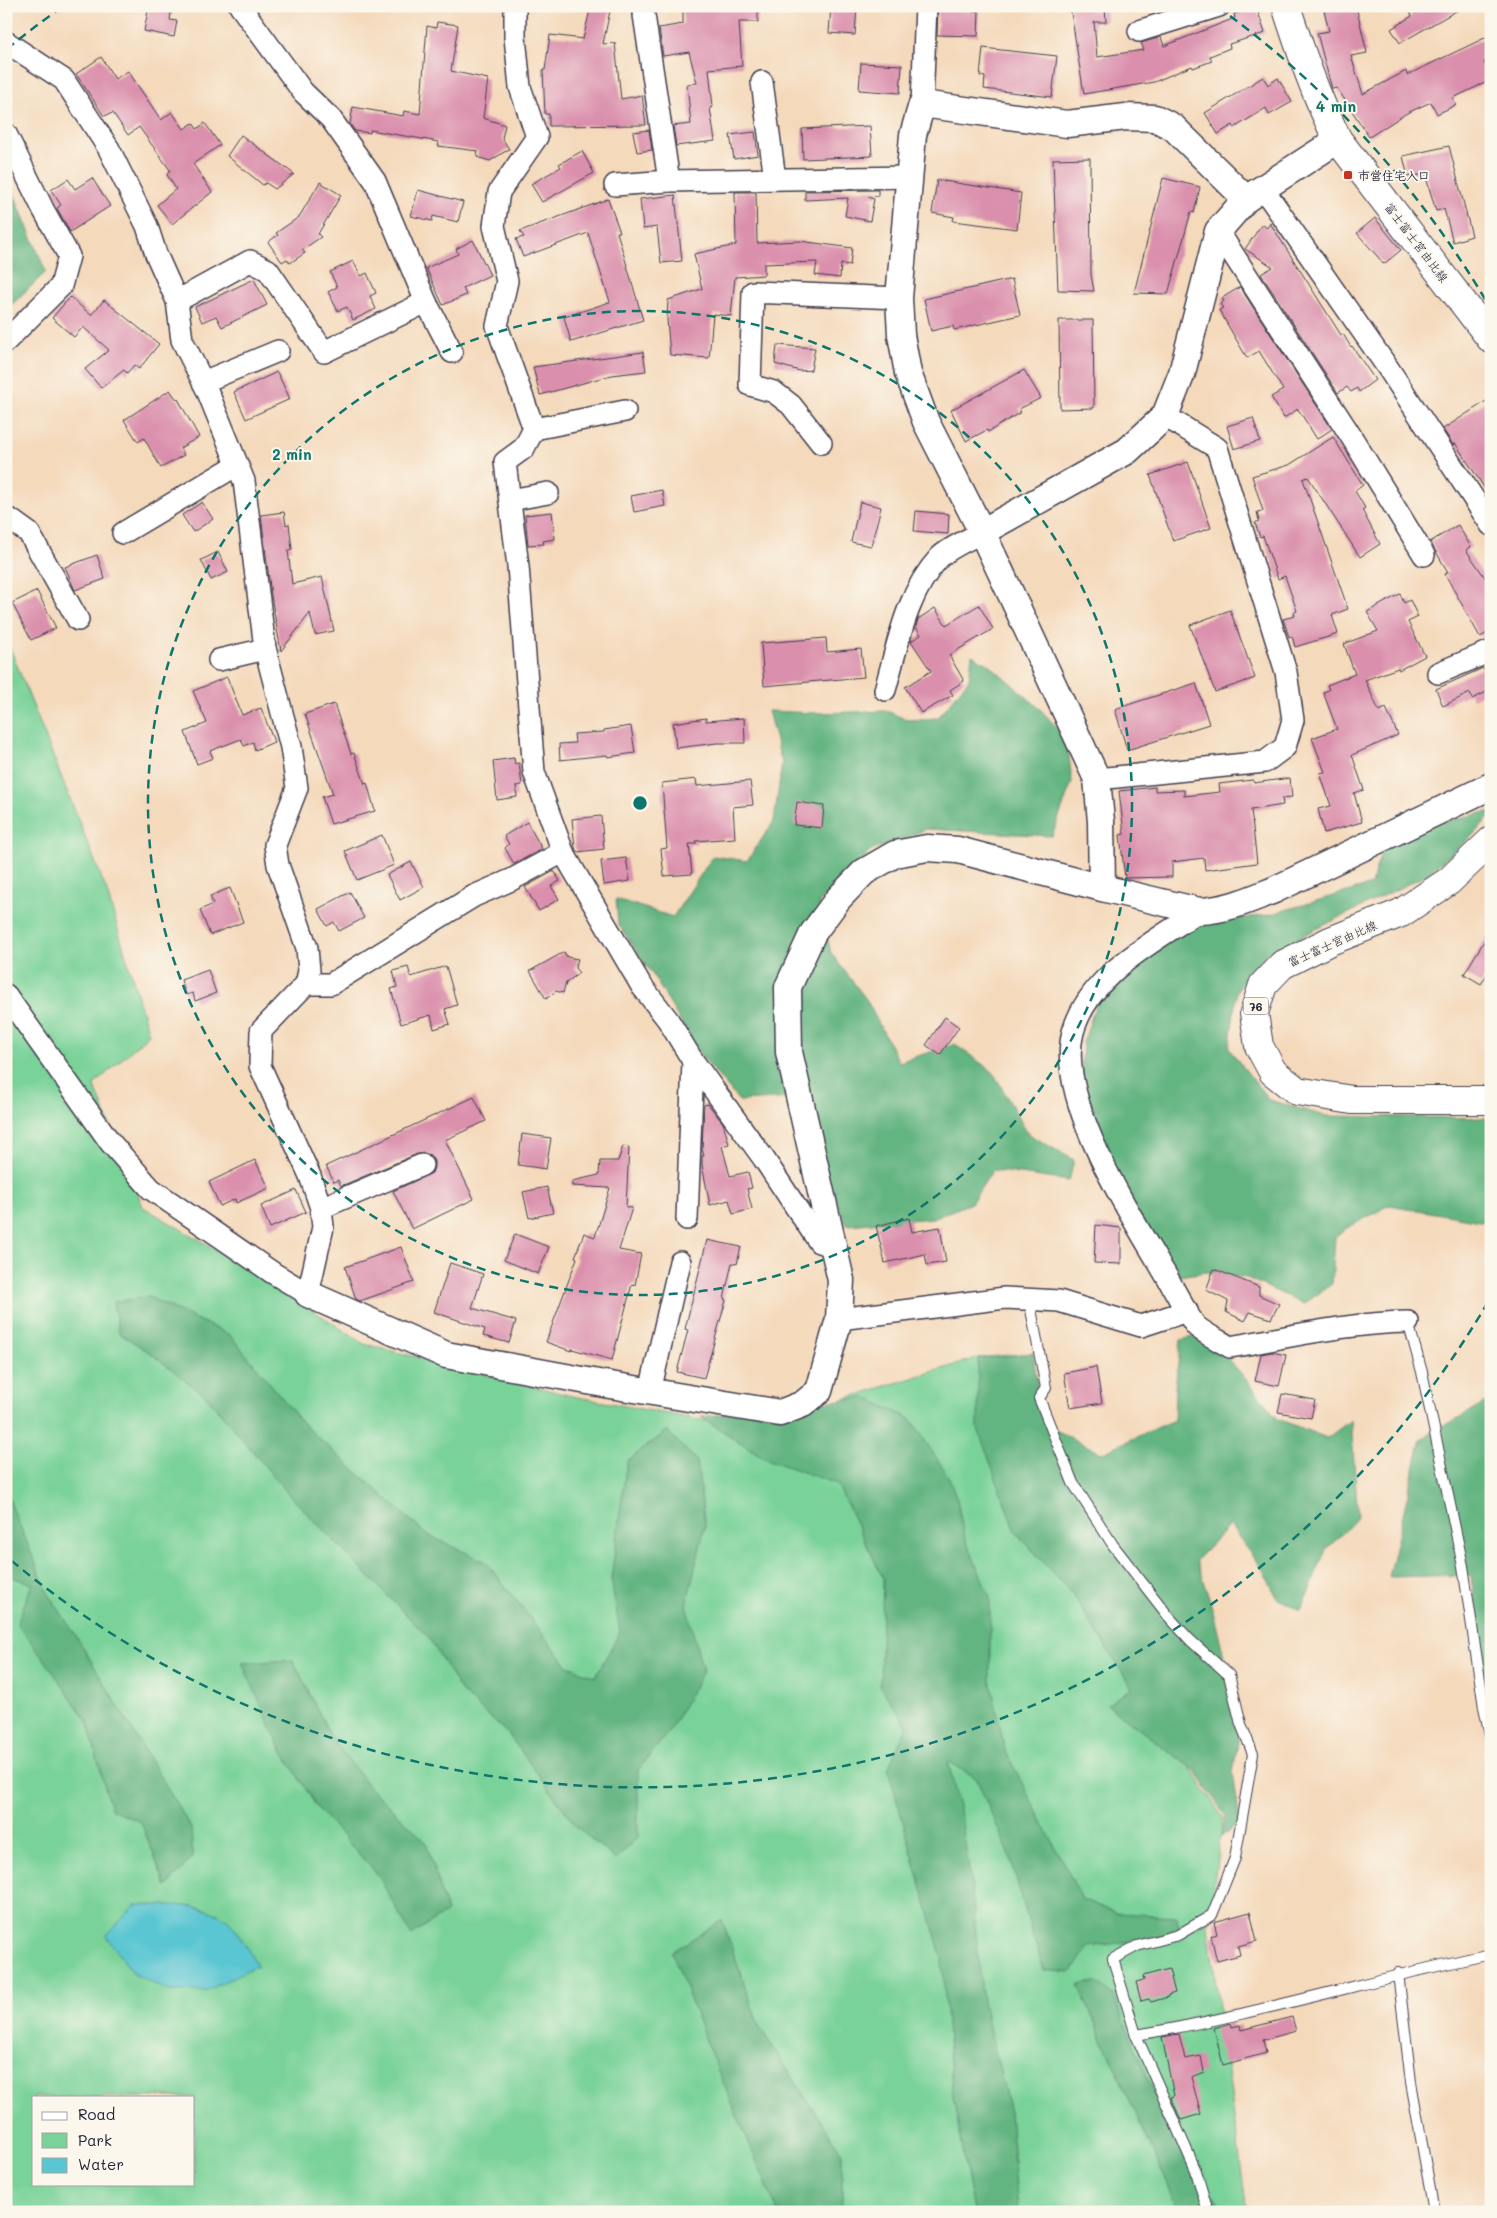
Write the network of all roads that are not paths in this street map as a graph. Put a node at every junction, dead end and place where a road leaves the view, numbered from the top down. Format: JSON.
{"nodes":[{"id":1,"x":240,"y":6,"type":"edge"},
{"id":2,"x":515,"y":6,"type":"edge"},
{"id":3,"x":926,"y":6,"type":"edge"},
{"id":4,"x":1219,"y":6,"type":"edge"},
{"id":5,"x":1286,"y":6,"type":"edge"},
{"id":6,"x":644,"y":15,"type":"dead end"},
{"id":7,"x":1140,"y":31,"type":"dead end"},
{"id":8,"x":6,"y":42,"type":"edge"},
{"id":9,"x":762,"y":82,"type":"dead end"},
{"id":10,"x":922,"y":104,"type":"junction"},
{"id":11,"x":6,"y":134,"type":"edge"},
{"id":12,"x":1338,"y":140,"type":"junction"},
{"id":13,"x":910,"y":177,"type":"junction"},
{"id":14,"x":775,"y":179,"type":"junction"},
{"id":15,"x":669,"y":181,"type":"junction"},
{"id":16,"x":615,"y":185,"type":"dead end"},
{"id":17,"x":1254,"y":193,"type":"junction"},
{"id":18,"x":1218,"y":231,"type":"junction"},
{"id":19,"x":899,"y":298,"type":"junction"},
{"id":20,"x":177,"y":301,"type":"junction"},
{"id":21,"x":426,"y":302,"type":"junction"},
{"id":22,"x":1491,"y":339,"type":"edge"},
{"id":23,"x":6,"y":341,"type":"edge"},
{"id":24,"x":278,"y":351,"type":"dead end"},
{"id":25,"x":452,"y":352,"type":"dead end"},
{"id":26,"x":203,"y":382,"type":"junction"},
{"id":27,"x":625,"y":411,"type":"dead end"},
{"id":28,"x":1165,"y":416,"type":"junction"},
{"id":29,"x":534,"y":429,"type":"junction"},
{"id":30,"x":821,"y":443,"type":"dead end"},
{"id":31,"x":237,"y":465,"type":"junction"},
{"id":32,"x":548,"y":493,"type":"dead end"},
{"id":33,"x":510,"y":500,"type":"junction"},
{"id":34,"x":6,"y":523,"type":"edge"},
{"id":35,"x":1491,"y":525,"type":"edge"},
{"id":36,"x":982,"y":532,"type":"junction"},
{"id":37,"x":123,"y":533,"type":"dead end"},
{"id":38,"x":1424,"y":555,"type":"dead end"},
{"id":39,"x":78,"y":620,"type":"dead end"},
{"id":40,"x":265,"y":649,"type":"junction"},
{"id":41,"x":1491,"y":651,"type":"edge"},
{"id":42,"x":220,"y":660,"type":"dead end"},
{"id":43,"x":1438,"y":674,"type":"dead end"},
{"id":44,"x":885,"y":690,"type":"dead end"},
{"id":45,"x":1096,"y":779,"type":"junction"},
{"id":46,"x":1491,"y":786,"type":"edge"},
{"id":47,"x":1491,"y":841,"type":"edge"},
{"id":48,"x":563,"y":852,"type":"junction"},
{"id":49,"x":1102,"y":888,"type":"junction"},
{"id":50,"x":1199,"y":911,"type":"junction"},
{"id":51,"x":306,"y":984,"type":"junction"},
{"id":52,"x":6,"y":995,"type":"edge"},
{"id":53,"x":16,"y":1017,"type":"edge"},
{"id":54,"x":693,"y":1061,"type":"junction"},
{"id":55,"x":1491,"y":1100,"type":"edge"},
{"id":56,"x":422,"y":1165,"type":"dead end"},
{"id":57,"x":321,"y":1208,"type":"junction"},
{"id":58,"x":687,"y":1219,"type":"dead end"},
{"id":59,"x":834,"y":1246,"type":"junction"},
{"id":60,"x":680,"y":1262,"type":"dead end"},
{"id":61,"x":308,"y":1294,"type":"junction"},
{"id":62,"x":1029,"y":1299,"type":"junction"},
{"id":63,"x":1188,"y":1311,"type":"junction"},
{"id":64,"x":839,"y":1319,"type":"junction"},
{"id":65,"x":1408,"y":1322,"type":"joint"},
{"id":66,"x":650,"y":1391,"type":"junction"},
{"id":67,"x":1491,"y":1740,"type":"edge"},
{"id":68,"x":1491,"y":1954,"type":"edge"},
{"id":69,"x":1398,"y":1973,"type":"junction"},
{"id":70,"x":1136,"y":2034,"type":"junction"},
{"id":71,"x":1208,"y":2212,"type":"edge"},
{"id":72,"x":1434,"y":2212,"type":"edge"}],
"edges":[{"from":1,"to":21,"type":"street"},
{"from":2,"to":29,"type":"street"},
{"from":3,"to":10,"type":"street"},
{"from":4,"to":7,"type":"street"},
{"from":5,"to":12,"type":"main road","name":"富士富士宮由比線"},
{"from":6,"to":15,"type":"street"},
{"from":8,"to":20,"type":"street"},
{"from":9,"to":14,"type":"street"},
{"from":10,"to":13,"type":"street"},
{"from":10,"to":17,"type":"street"},
{"from":11,"to":23,"type":"street"},
{"from":12,"to":17,"type":"street"},
{"from":12,"to":22,"type":"main road","name":"富士富士宮由比線"},
{"from":13,"to":14,"type":"street"},
{"from":13,"to":19,"type":"street"},
{"from":14,"to":15,"type":"street"},
{"from":15,"to":16,"type":"street"},
{"from":17,"to":18,"type":"street"},
{"from":17,"to":35,"type":"street"},
{"from":18,"to":28,"type":"street"},
{"from":18,"to":38,"type":"street"},
{"from":19,"to":30,"type":"street"},
{"from":19,"to":36,"type":"street"},
{"from":20,"to":21,"type":"street"},
{"from":20,"to":26,"type":"street"},
{"from":21,"to":25,"type":"street"},
{"from":24,"to":26,"type":"street"},
{"from":26,"to":31,"type":"street"},
{"from":27,"to":29,"type":"street"},
{"from":28,"to":36,"type":"street"},
{"from":28,"to":45,"type":"street"},
{"from":29,"to":33,"type":"street"},
{"from":31,"to":37,"type":"street"},
{"from":31,"to":40,"type":"street"},
{"from":32,"to":33,"type":"street"},
{"from":33,"to":48,"type":"street"},
{"from":34,"to":39,"type":"street"},
{"from":36,"to":44,"type":"street"},
{"from":36,"to":45,"type":"street"},
{"from":40,"to":42,"type":"street"},
{"from":40,"to":51,"type":"street"},
{"from":41,"to":43,"type":"street"},
{"from":45,"to":49,"type":"street"},
{"from":46,"to":50,"type":"street"},
{"from":47,"to":55,"type":"main road","name":"富士富士宮由比線","number":"76"},
{"from":48,"to":51,"type":"street"},
{"from":48,"to":54,"type":"street"},
{"from":49,"to":50,"type":"street"},
{"from":49,"to":59,"type":"street"},
{"from":50,"to":63,"type":"street"},
{"from":51,"to":57,"type":"street"},
{"from":52,"to":53,"type":"street"},
{"from":53,"to":61,"type":"street"},
{"from":54,"to":58,"type":"street"},
{"from":54,"to":59,"type":"street"},
{"from":56,"to":57,"type":"street"},
{"from":57,"to":61,"type":"street"},
{"from":59,"to":64,"type":"street"},
{"from":60,"to":66,"type":"street"},
{"from":61,"to":66,"type":"street"},
{"from":62,"to":63,"type":"street"},
{"from":62,"to":64,"type":"street"},
{"from":62,"to":70,"type":"lane"},
{"from":63,"to":65,"type":"street"},
{"from":64,"to":66,"type":"street"},
{"from":65,"to":67,"type":"lane"},
{"from":68,"to":69,"type":"lane"},
{"from":69,"to":70,"type":"lane"},
{"from":69,"to":72,"type":"lane"},
{"from":70,"to":71,"type":"lane"}]}
